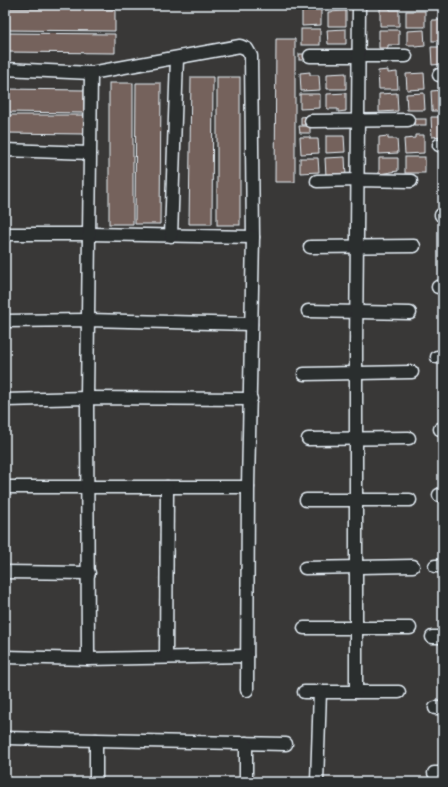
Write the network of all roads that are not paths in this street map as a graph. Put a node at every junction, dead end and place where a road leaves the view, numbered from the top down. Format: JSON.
{"nodes":[{"id":1,"x":359,"y":5,"type":"edge"},
{"id":2,"x":310,"y":56,"type":"dead end"},
{"id":3,"x":358,"y":56,"type":"junction"},
{"id":4,"x":406,"y":56,"type":"dead end"},
{"id":5,"x":177,"y":58,"type":"junction"},
{"id":6,"x":5,"y":69,"type":"edge"},
{"id":7,"x":91,"y":72,"type":"junction"},
{"id":8,"x":359,"y":120,"type":"junction"},
{"id":9,"x":408,"y":120,"type":"dead end"},
{"id":10,"x":311,"y":121,"type":"dead end"},
{"id":11,"x":5,"y":150,"type":"edge"},
{"id":12,"x":89,"y":152,"type":"junction"},
{"id":13,"x":358,"y":180,"type":"junction"},
{"id":14,"x":317,"y":181,"type":"dead end"},
{"id":15,"x":411,"y":181,"type":"dead end"},
{"id":16,"x":5,"y":234,"type":"edge"},
{"id":17,"x":90,"y":234,"type":"junction"},
{"id":18,"x":171,"y":236,"type":"junction"},
{"id":19,"x":253,"y":237,"type":"junction"},
{"id":20,"x":357,"y":246,"type":"junction"},
{"id":21,"x":414,"y":246,"type":"dead end"},
{"id":22,"x":310,"y":247,"type":"dead end"},
{"id":23,"x":308,"y":311,"type":"dead end"},
{"id":24,"x":356,"y":312,"type":"junction"},
{"id":25,"x":410,"y":313,"type":"dead end"},
{"id":26,"x":5,"y":320,"type":"edge"},
{"id":27,"x":88,"y":320,"type":"junction"},
{"id":28,"x":251,"y":324,"type":"junction"},
{"id":29,"x":412,"y":372,"type":"dead end"},
{"id":30,"x":304,"y":374,"type":"dead end"},
{"id":31,"x":356,"y":374,"type":"junction"},
{"id":32,"x":87,"y":398,"type":"junction"},
{"id":33,"x":251,"y":399,"type":"junction"},
{"id":34,"x":5,"y":400,"type":"edge"},
{"id":35,"x":308,"y":438,"type":"dead end"},
{"id":36,"x":356,"y":438,"type":"junction"},
{"id":37,"x":409,"y":438,"type":"dead end"},
{"id":38,"x":5,"y":487,"type":"edge"},
{"id":39,"x":88,"y":487,"type":"junction"},
{"id":40,"x":167,"y":487,"type":"junction"},
{"id":41,"x":248,"y":487,"type":"junction"},
{"id":42,"x":306,"y":500,"type":"dead end"},
{"id":43,"x":410,"y":500,"type":"dead end"},
{"id":44,"x":356,"y":501,"type":"junction"},
{"id":45,"x":413,"y":566,"type":"dead end"},
{"id":46,"x":356,"y":567,"type":"junction"},
{"id":47,"x":305,"y":568,"type":"dead end"},
{"id":48,"x":5,"y":572,"type":"edge"},
{"id":49,"x":89,"y":573,"type":"junction"},
{"id":50,"x":304,"y":628,"type":"dead end"},
{"id":51,"x":356,"y":628,"type":"junction"},
{"id":52,"x":410,"y":628,"type":"dead end"},
{"id":53,"x":247,"y":656,"type":"junction"},
{"id":54,"x":5,"y":657,"type":"edge"},
{"id":55,"x":166,"y":657,"type":"junction"},
{"id":56,"x":88,"y":659,"type":"junction"},
{"id":57,"x":247,"y":690,"type":"dead end"},
{"id":58,"x":320,"y":691,"type":"junction"},
{"id":59,"x":304,"y":692,"type":"dead end"},
{"id":60,"x":356,"y":692,"type":"junction"},
{"id":61,"x":399,"y":692,"type":"dead end"},
{"id":62,"x":5,"y":738,"type":"edge"},
{"id":63,"x":96,"y":740,"type":"junction"},
{"id":64,"x":246,"y":744,"type":"junction"},
{"id":65,"x":286,"y":744,"type":"dead end"},
{"id":66,"x":96,"y":782,"type":"edge"},
{"id":67,"x":246,"y":782,"type":"edge"},
{"id":68,"x":317,"y":782,"type":"edge"}],
"edges":[{"from":1,"to":3,"type":"street"},
{"from":2,"to":3,"type":"street"},
{"from":3,"to":4,"type":"street"},
{"from":3,"to":8,"type":"street"},
{"from":5,"to":7,"type":"street"},
{"from":5,"to":18,"type":"street"},
{"from":5,"to":19,"type":"street"},
{"from":6,"to":7,"type":"street"},
{"from":7,"to":12,"type":"street"},
{"from":8,"to":9,"type":"street"},
{"from":8,"to":10,"type":"street"},
{"from":8,"to":13,"type":"street"},
{"from":11,"to":12,"type":"street"},
{"from":12,"to":17,"type":"street"},
{"from":13,"to":14,"type":"street"},
{"from":13,"to":15,"type":"street"},
{"from":13,"to":20,"type":"street"},
{"from":16,"to":17,"type":"street"},
{"from":17,"to":18,"type":"street"},
{"from":17,"to":27,"type":"street"},
{"from":18,"to":19,"type":"street"},
{"from":19,"to":28,"type":"street"},
{"from":20,"to":21,"type":"street"},
{"from":20,"to":22,"type":"street"},
{"from":20,"to":24,"type":"street"},
{"from":23,"to":24,"type":"street"},
{"from":24,"to":25,"type":"street"},
{"from":24,"to":31,"type":"street"},
{"from":26,"to":27,"type":"street"},
{"from":27,"to":28,"type":"street"},
{"from":27,"to":32,"type":"street"},
{"from":28,"to":33,"type":"street"},
{"from":29,"to":31,"type":"street"},
{"from":30,"to":31,"type":"street"},
{"from":31,"to":36,"type":"street"},
{"from":32,"to":33,"type":"street"},
{"from":32,"to":34,"type":"street"},
{"from":32,"to":39,"type":"street"},
{"from":33,"to":41,"type":"street"},
{"from":35,"to":36,"type":"street"},
{"from":36,"to":37,"type":"street"},
{"from":36,"to":44,"type":"street"},
{"from":38,"to":39,"type":"street"},
{"from":39,"to":40,"type":"street"},
{"from":39,"to":49,"type":"street"},
{"from":40,"to":41,"type":"street"},
{"from":40,"to":55,"type":"street"},
{"from":41,"to":53,"type":"street"},
{"from":42,"to":44,"type":"street"},
{"from":43,"to":44,"type":"street"},
{"from":44,"to":46,"type":"street"},
{"from":45,"to":46,"type":"street"},
{"from":46,"to":47,"type":"street"},
{"from":46,"to":51,"type":"street"},
{"from":48,"to":49,"type":"street"},
{"from":49,"to":56,"type":"street"},
{"from":50,"to":51,"type":"street"},
{"from":51,"to":52,"type":"street"},
{"from":51,"to":60,"type":"street"},
{"from":53,"to":55,"type":"street"},
{"from":53,"to":57,"type":"street"},
{"from":54,"to":56,"type":"street"},
{"from":55,"to":56,"type":"street"},
{"from":58,"to":59,"type":"street"},
{"from":58,"to":60,"type":"street"},
{"from":58,"to":68,"type":"street"},
{"from":60,"to":61,"type":"street"},
{"from":62,"to":63,"type":"street"},
{"from":63,"to":64,"type":"street"},
{"from":63,"to":66,"type":"street"},
{"from":64,"to":65,"type":"street"},
{"from":64,"to":67,"type":"street"}]}
